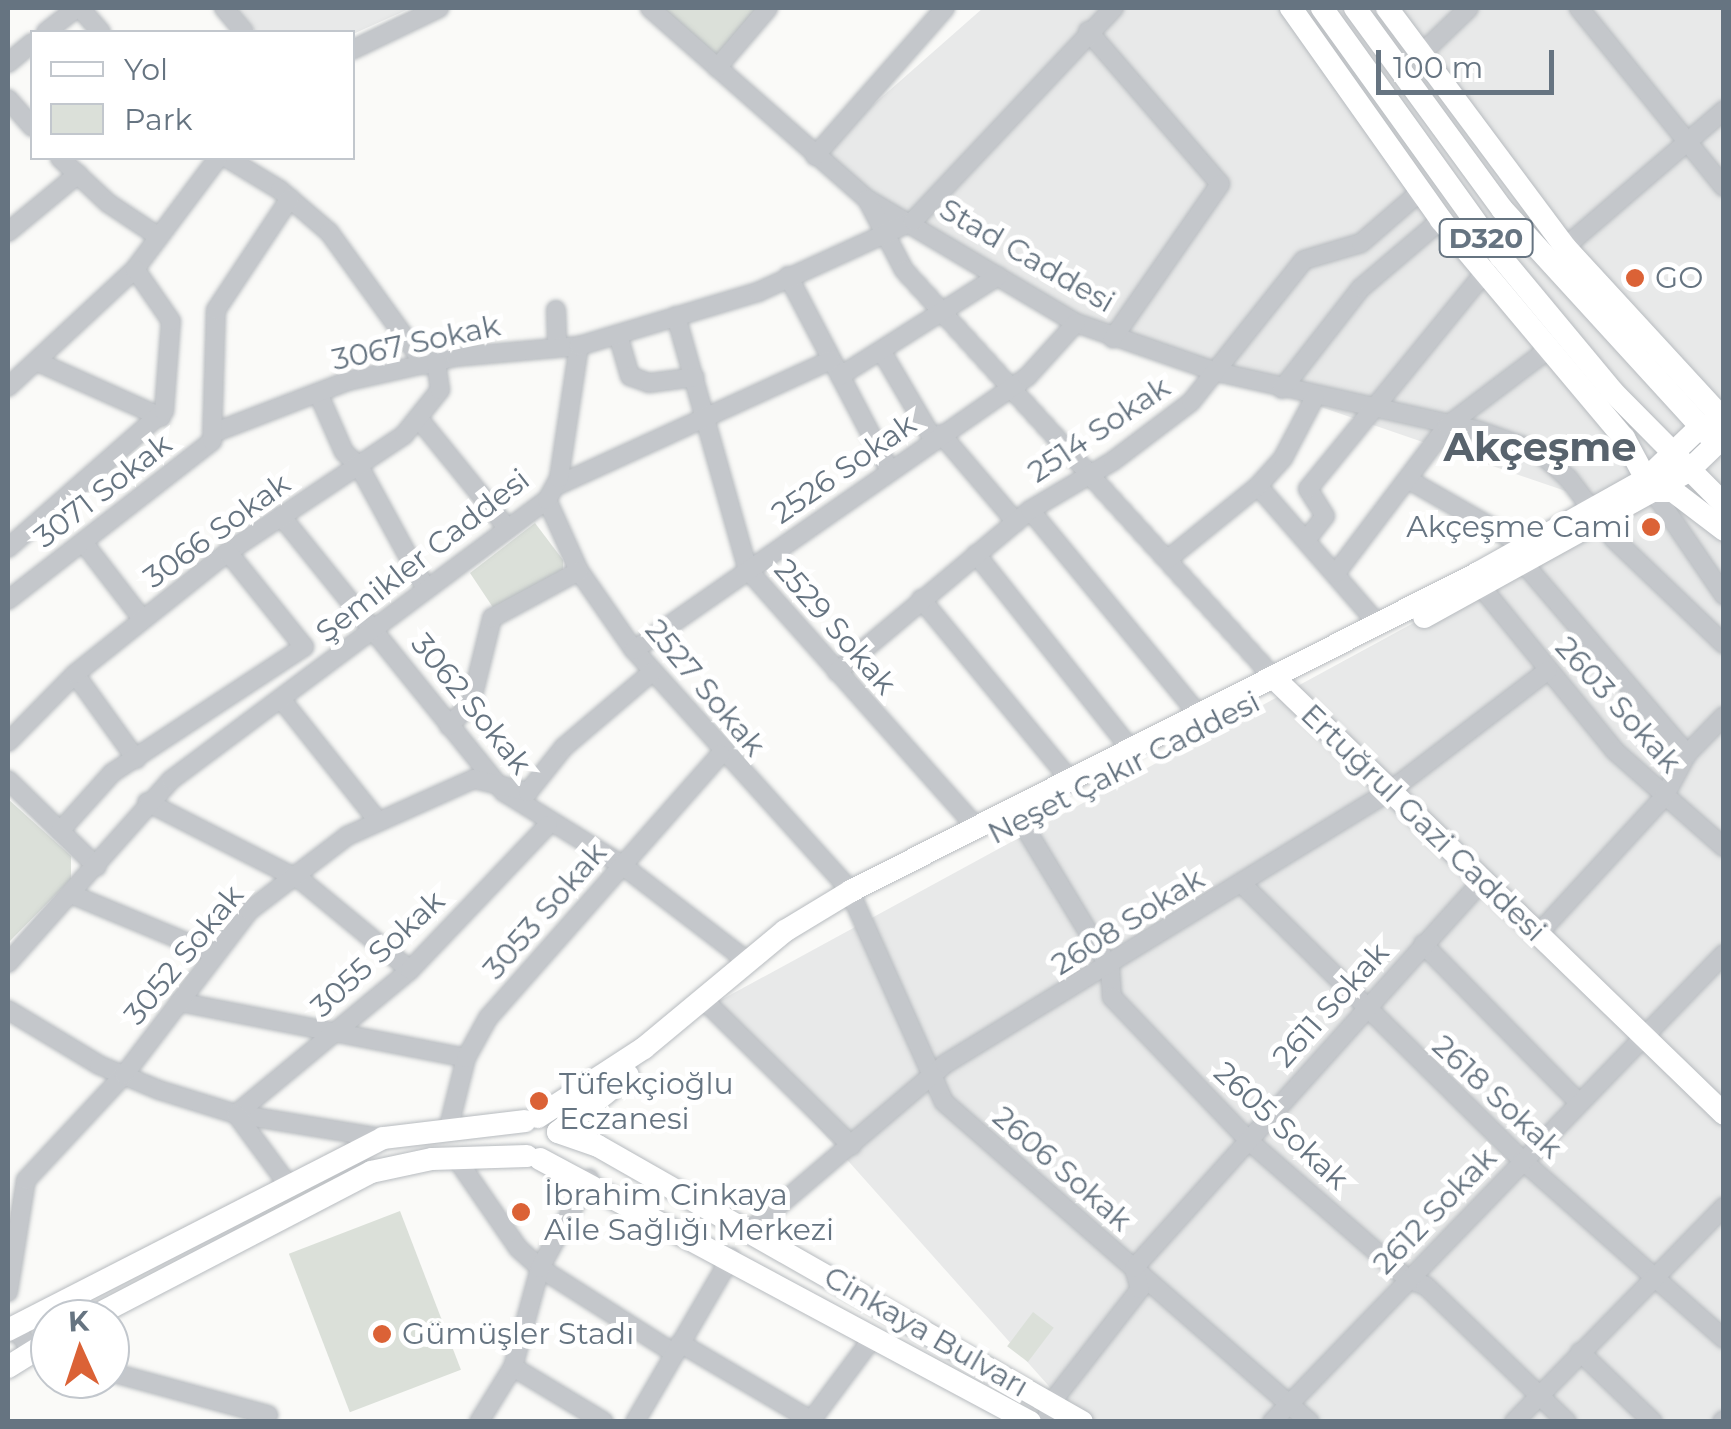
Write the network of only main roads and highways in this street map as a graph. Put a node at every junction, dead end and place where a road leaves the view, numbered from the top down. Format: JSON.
{"nodes":[{"id":1,"x":1291,"y":8,"type":"edge"},
{"id":2,"x":1322,"y":8,"type":"edge"},
{"id":3,"x":1355,"y":8,"type":"edge"},
{"id":4,"x":1388,"y":8,"type":"edge"},
{"id":5,"x":1718,"y":432,"type":"edge"},
{"id":6,"x":1670,"y":452,"type":"junction"},
{"id":7,"x":1687,"y":472,"type":"junction"},
{"id":8,"x":1648,"y":485,"type":"junction"},
{"id":9,"x":1724,"y":504,"type":"edge"},
{"id":10,"x":1724,"y":530,"type":"edge"},
{"id":11,"x":1526,"y":556,"type":"junction"},
{"id":12,"x":1279,"y":684,"type":"junction"},
{"id":13,"x":852,"y":896,"type":"junction"},
{"id":14,"x":1724,"y":1114,"type":"edge"},
{"id":15,"x":532,"y":1119,"type":"junction"},
{"id":16,"x":558,"y":1132,"type":"junction"},
{"id":17,"x":534,"y":1158,"type":"junction"},
{"id":18,"x":127,"y":1299,"type":"edge"},
{"id":19,"x":9,"y":1328,"type":"edge"},
{"id":20,"x":1048,"y":1412,"type":"edge"},
{"id":21,"x":1030,"y":1422,"type":"edge"},
{"id":22,"x":1082,"y":1422,"type":"edge"}],
"edges":[{"from":1,"to":8,"type":"main road"},
{"from":2,"to":6,"type":"main road","number":"D320"},
{"from":3,"to":5,"type":"main road","number":"D320"},
{"from":4,"to":5,"type":"main road"},
{"from":5,"to":6,"type":"main road","name":"Neşet Çakır Caddesi"},
{"from":5,"to":7,"type":"main road","name":"Neşet Çakır Caddesi"},
{"from":6,"to":7,"type":"main road","number":"D320"},
{"from":6,"to":8,"type":"main road","name":"Neşet Çakır Caddesi"},
{"from":7,"to":8,"type":"main road","name":"Neşet Çakır Caddesi"},
{"from":7,"to":9,"type":"main road","number":"D320"},
{"from":8,"to":10,"type":"main road"},
{"from":8,"to":11,"type":"main road","name":"Neşet Çakır Caddesi"},
{"from":11,"to":12,"type":"main road","name":"Neşet Çakır Caddesi"},
{"from":11,"to":12,"type":"main road","name":"Neşet Çakır Caddesi"},
{"from":12,"to":13,"type":"main road","name":"Neşet Çakır Caddesi"},
{"from":12,"to":13,"type":"main road","name":"Neşet Çakır Caddesi"},
{"from":12,"to":14,"type":"main road","name":"Ertuğrul Gazi Caddesi"},
{"from":13,"to":15,"type":"main road","name":"Neşet Çakır Caddesi"},
{"from":13,"to":16,"type":"main road","name":"Neşet Çakır Caddesi"},
{"from":15,"to":16,"type":"main road","name":"Cinkaya Bulvarı"},
{"from":15,"to":17,"type":"main road"},
{"from":15,"to":19,"type":"main road"},
{"from":16,"to":17,"type":"main road","name":"Neşet Çakır Caddesi"},
{"from":16,"to":20,"type":"main road","name":"Cinkaya Bulvarı"},
{"from":17,"to":18,"type":"main road","name":"Cinkaya Bulvarı"},
{"from":17,"to":21,"type":"main road","name":"Cinkaya Bulvarı"},
{"from":20,"to":22,"type":"main road","name":"Cinkaya Bulvarı"}]}
